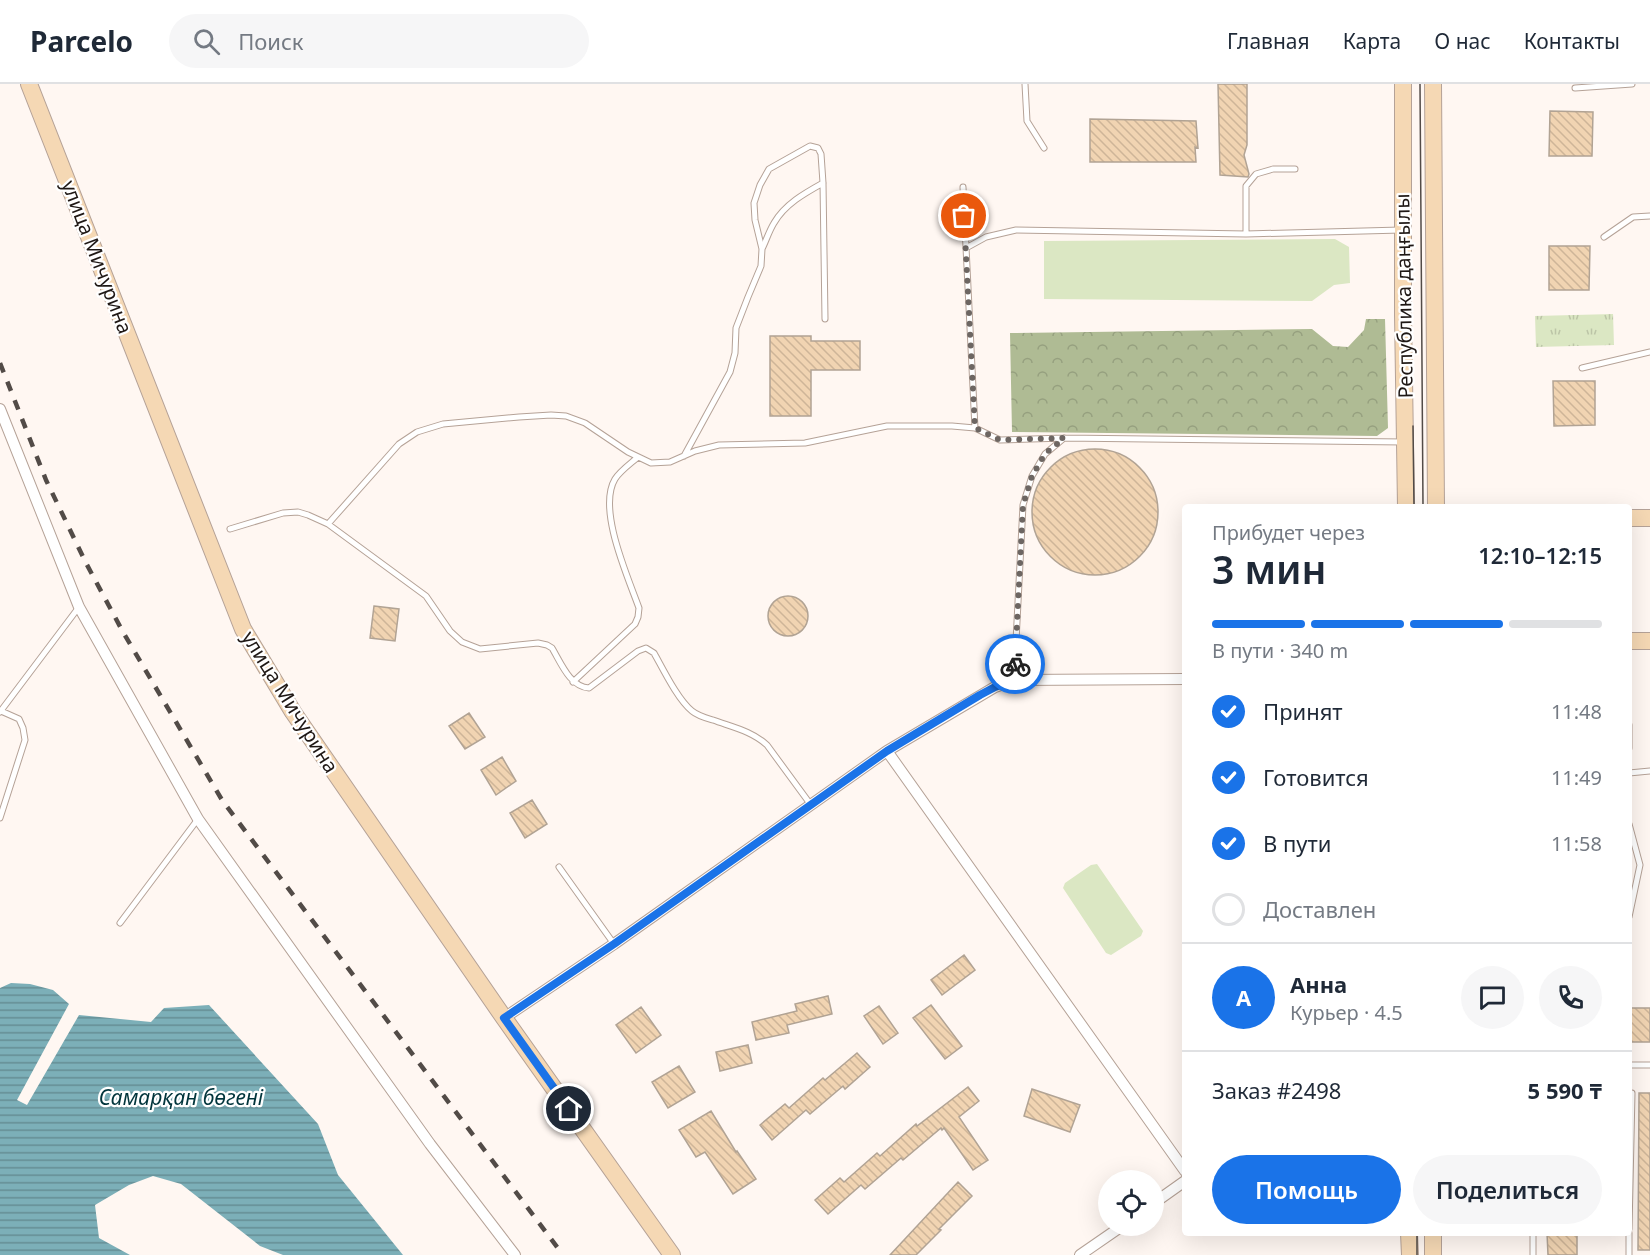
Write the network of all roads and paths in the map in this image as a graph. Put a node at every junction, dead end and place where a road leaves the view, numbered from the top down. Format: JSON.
{"nodes":[{"id":1,"x":29,"y":84,"type":"edge"},
{"id":2,"x":1025,"y":84,"type":"edge"},
{"id":3,"x":1403,"y":84,"type":"edge"},
{"id":4,"x":1434,"y":84,"type":"edge"},
{"id":5,"x":1632,"y":84,"type":"edge"},
{"id":6,"x":1575,"y":88,"type":"dead end"},
{"id":7,"x":1044,"y":148,"type":"dead end"},
{"id":8,"x":1295,"y":169,"type":"dead end"},
{"id":9,"x":824,"y":183,"type":"junction"},
{"id":10,"x":963,"y":187,"type":"dead end"},
{"id":11,"x":1650,"y":216,"type":"edge"},
{"id":12,"x":1403,"y":230,"type":"junction"},
{"id":13,"x":1246,"y":234,"type":"junction"},
{"id":14,"x":1604,"y":237,"type":"dead end"},
{"id":15,"x":966,"y":248,"type":"junction"},
{"id":16,"x":762,"y":249,"type":"junction"},
{"id":17,"x":825,"y":319,"type":"dead end"},
{"id":18,"x":1650,"y":352,"type":"edge"},
{"id":19,"x":1582,"y":368,"type":"dead end"},
{"id":20,"x":0,"y":409,"type":"edge"},
{"id":21,"x":975,"y":428,"type":"junction"},
{"id":22,"x":1064,"y":438,"type":"junction"},
{"id":23,"x":1406,"y":442,"type":"junction"},
{"id":24,"x":684,"y":456,"type":"junction"},
{"id":25,"x":638,"y":457,"type":"junction"},
{"id":26,"x":1406,"y":504,"type":"edge"},
{"id":27,"x":1436,"y":504,"type":"edge"},
{"id":28,"x":1632,"y":518,"type":"edge"},
{"id":29,"x":1650,"y":518,"type":"edge"},
{"id":30,"x":328,"y":524,"type":"junction"},
{"id":31,"x":230,"y":529,"type":"dead end"},
{"id":32,"x":79,"y":607,"type":"junction"},
{"id":33,"x":1632,"y":641,"type":"edge"},
{"id":34,"x":1650,"y":641,"type":"edge"},
{"id":35,"x":1182,"y":679,"type":"edge"},
{"id":36,"x":1014,"y":680,"type":"junction"},
{"id":37,"x":573,"y":682,"type":"junction"},
{"id":38,"x":1,"y":712,"type":"edge"},
{"id":39,"x":887,"y":751,"type":"junction"},
{"id":40,"x":1650,"y":771,"type":"edge"},
{"id":41,"x":1632,"y":773,"type":"edge"},
{"id":42,"x":811,"y":805,"type":"junction"},
{"id":43,"x":0,"y":818,"type":"edge"},
{"id":44,"x":198,"y":819,"type":"junction"},
{"id":45,"x":1632,"y":835,"type":"edge"},
{"id":46,"x":559,"y":867,"type":"dead end"},
{"id":47,"x":1632,"y":903,"type":"edge"},
{"id":48,"x":120,"y":923,"type":"dead end"},
{"id":49,"x":614,"y":944,"type":"junction"},
{"id":50,"x":504,"y":1018,"type":"junction"},
{"id":51,"x":1632,"y":1065,"type":"edge"},
{"id":52,"x":1650,"y":1065,"type":"edge"},
{"id":53,"x":1182,"y":1167,"type":"edge"},
{"id":54,"x":1182,"y":1183,"type":"edge"},
{"id":55,"x":1164,"y":1196,"type":"edge"},
{"id":56,"x":1108,"y":1236,"type":"edge"},
{"id":57,"x":1409,"y":1236,"type":"edge"},
{"id":58,"x":1433,"y":1236,"type":"edge"},
{"id":59,"x":1533,"y":1236,"type":"edge"},
{"id":60,"x":1629,"y":1236,"type":"edge"},
{"id":61,"x":514,"y":1255,"type":"edge"},
{"id":62,"x":672,"y":1255,"type":"edge"},
{"id":63,"x":1081,"y":1255,"type":"edge"},
{"id":64,"x":1410,"y":1255,"type":"edge"},
{"id":65,"x":1433,"y":1255,"type":"edge"},
{"id":66,"x":1533,"y":1255,"type":"edge"},
{"id":67,"x":1629,"y":1255,"type":"edge"}],
"edges":[{"from":1,"to":50,"type":"main road","name":"улица Мичурина"},
{"from":2,"to":7,"type":"lane"},
{"from":3,"to":12,"type":"main road","name":"Республика даңғылы"},
{"from":4,"to":27,"type":"main road","name":"Республика даңғылы"},
{"from":5,"to":6,"type":"lane"},
{"from":8,"to":13,"type":"lane"},
{"from":9,"to":16,"type":"lane"},
{"from":9,"to":16,"type":"lane"},
{"from":9,"to":17,"type":"lane"},
{"from":10,"to":15,"type":"lane"},
{"from":11,"to":14,"type":"lane"},
{"from":12,"to":13,"type":"lane"},
{"from":12,"to":23,"type":"main road","name":"Республика даңғылы"},
{"from":13,"to":15,"type":"lane"},
{"from":15,"to":21,"type":"lane"},
{"from":16,"to":24,"type":"lane"},
{"from":18,"to":19,"type":"lane"},
{"from":20,"to":32,"type":"street"},
{"from":21,"to":22,"type":"lane"},
{"from":21,"to":24,"type":"lane"},
{"from":22,"to":23,"type":"lane"},
{"from":22,"to":36,"type":"lane"},
{"from":23,"to":26,"type":"main road","name":"Республика даңғылы"},
{"from":24,"to":25,"type":"lane"},
{"from":25,"to":30,"type":"lane"},
{"from":25,"to":37,"type":"lane"},
{"from":28,"to":29,"type":"main road"},
{"from":30,"to":31,"type":"lane"},
{"from":30,"to":37,"type":"lane"},
{"from":32,"to":38,"type":"lane"},
{"from":32,"to":44,"type":"street"},
{"from":33,"to":34,"type":"main road"},
{"from":35,"to":36,"type":"street"},
{"from":36,"to":39,"type":"street"},
{"from":37,"to":42,"type":"lane"},
{"from":38,"to":43,"type":"lane"},
{"from":39,"to":42,"type":"street"},
{"from":39,"to":53,"type":"street"},
{"from":40,"to":41,"type":"lane"},
{"from":42,"to":49,"type":"street"},
{"from":44,"to":48,"type":"lane"},
{"from":44,"to":61,"type":"street"},
{"from":45,"to":47,"type":"lane"},
{"from":46,"to":49,"type":"lane"},
{"from":49,"to":50,"type":"street"},
{"from":50,"to":62,"type":"main road","name":"улица Мичурина"},
{"from":51,"to":52,"type":"lane"},
{"from":54,"to":55,"type":"street"},
{"from":56,"to":63,"type":"street"},
{"from":57,"to":64,"type":"main road"},
{"from":58,"to":65,"type":"main road"},
{"from":59,"to":66,"type":"lane"},
{"from":60,"to":67,"type":"lane"}]}
